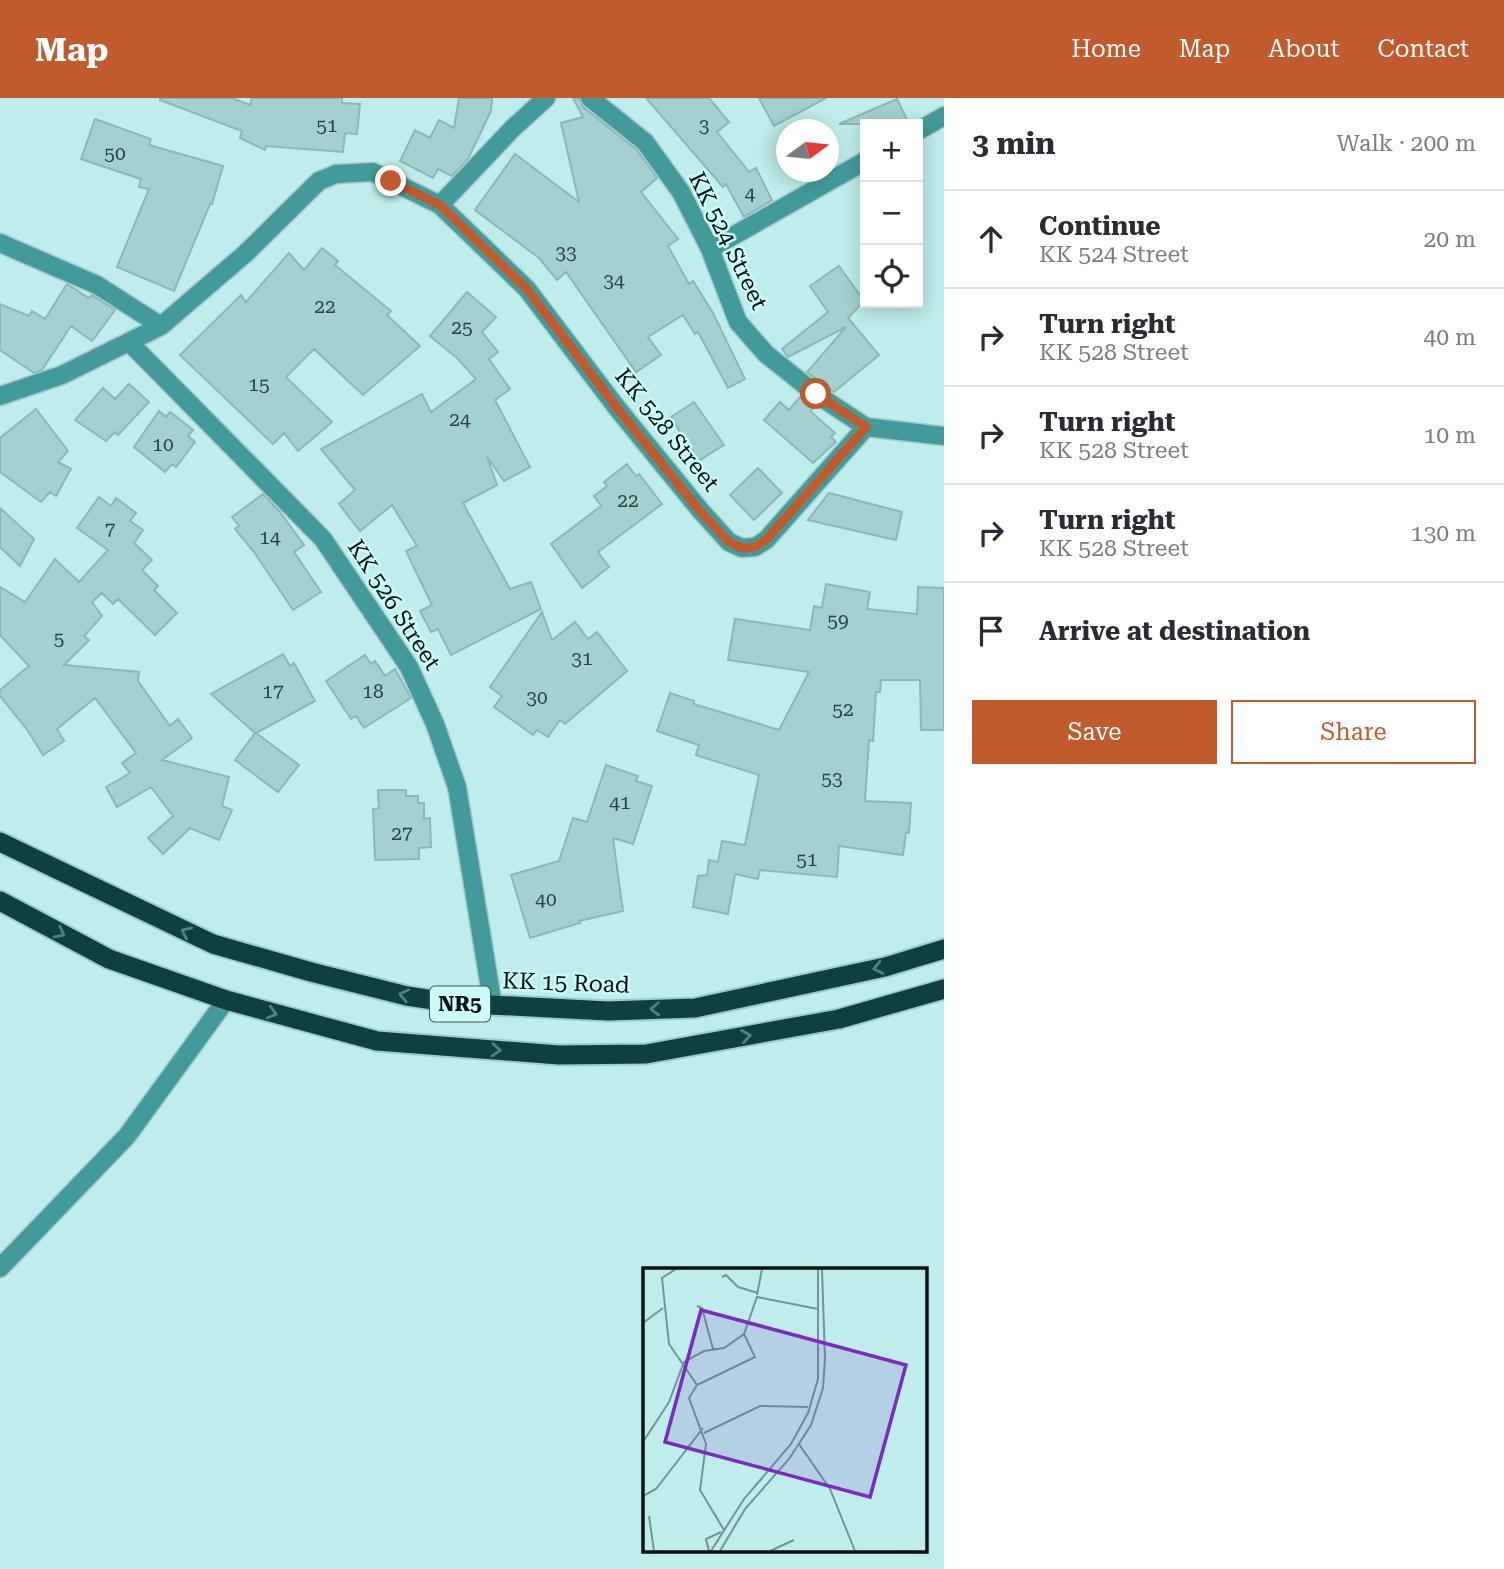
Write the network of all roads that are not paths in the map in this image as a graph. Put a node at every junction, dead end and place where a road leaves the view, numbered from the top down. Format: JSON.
{"nodes":[{"id":1,"x":546,"y":98,"type":"edge"},
{"id":2,"x":590,"y":98,"type":"edge"},
{"id":3,"x":944,"y":116,"type":"edge"},
{"id":4,"x":923,"y":128,"type":"edge"},
{"id":5,"x":860,"y":164,"type":"edge"},
{"id":6,"x":440,"y":205,"type":"junction"},
{"id":7,"x":0,"y":243,"type":"edge"},
{"id":8,"x":710,"y":249,"type":"junction"},
{"id":9,"x":161,"y":326,"type":"junction"},
{"id":10,"x":130,"y":343,"type":"junction"},
{"id":11,"x":0,"y":396,"type":"edge"},
{"id":12,"x":866,"y":427,"type":"junction"},
{"id":13,"x":944,"y":436,"type":"edge"},
{"id":14,"x":0,"y":842,"type":"edge"},
{"id":15,"x":0,"y":901,"type":"edge"},
{"id":16,"x":944,"y":949,"type":"edge"},
{"id":17,"x":944,"y":989,"type":"edge"},
{"id":18,"x":226,"y":1000,"type":"junction"},
{"id":19,"x":493,"y":1006,"type":"junction"},
{"id":20,"x":0,"y":1268,"type":"edge"}],
"edges":[{"from":1,"to":6,"type":"street"},
{"from":2,"to":8,"type":"street","name":"KK 524 Street"},
{"from":3,"to":4,"type":"street"},
{"from":5,"to":8,"type":"street"},
{"from":6,"to":9,"type":"street","name":"KK 528 Street"},
{"from":6,"to":12,"type":"street","name":"KK 528 Street"},
{"from":7,"to":9,"type":"street"},
{"from":8,"to":12,"type":"street","name":"KK 524 Street"},
{"from":9,"to":10,"type":"street","name":"KK 528 Street"},
{"from":10,"to":11,"type":"street","name":"KK 528 Street"},
{"from":10,"to":19,"type":"street","name":"KK 526 Street"},
{"from":12,"to":13,"type":"street","name":"KK 524 Street"},
{"from":19,"to":14,"type":"highway","name":"KK 15 Road","number":"NR5","one_way":true},
{"from":15,"to":18,"type":"highway","number":"NR5","one_way":true},
{"from":16,"to":19,"type":"highway","name":"KK 15 Road","number":"NR5","one_way":true},
{"from":18,"to":17,"type":"highway","number":"NR5","one_way":true},
{"from":18,"to":20,"type":"street"}]}
